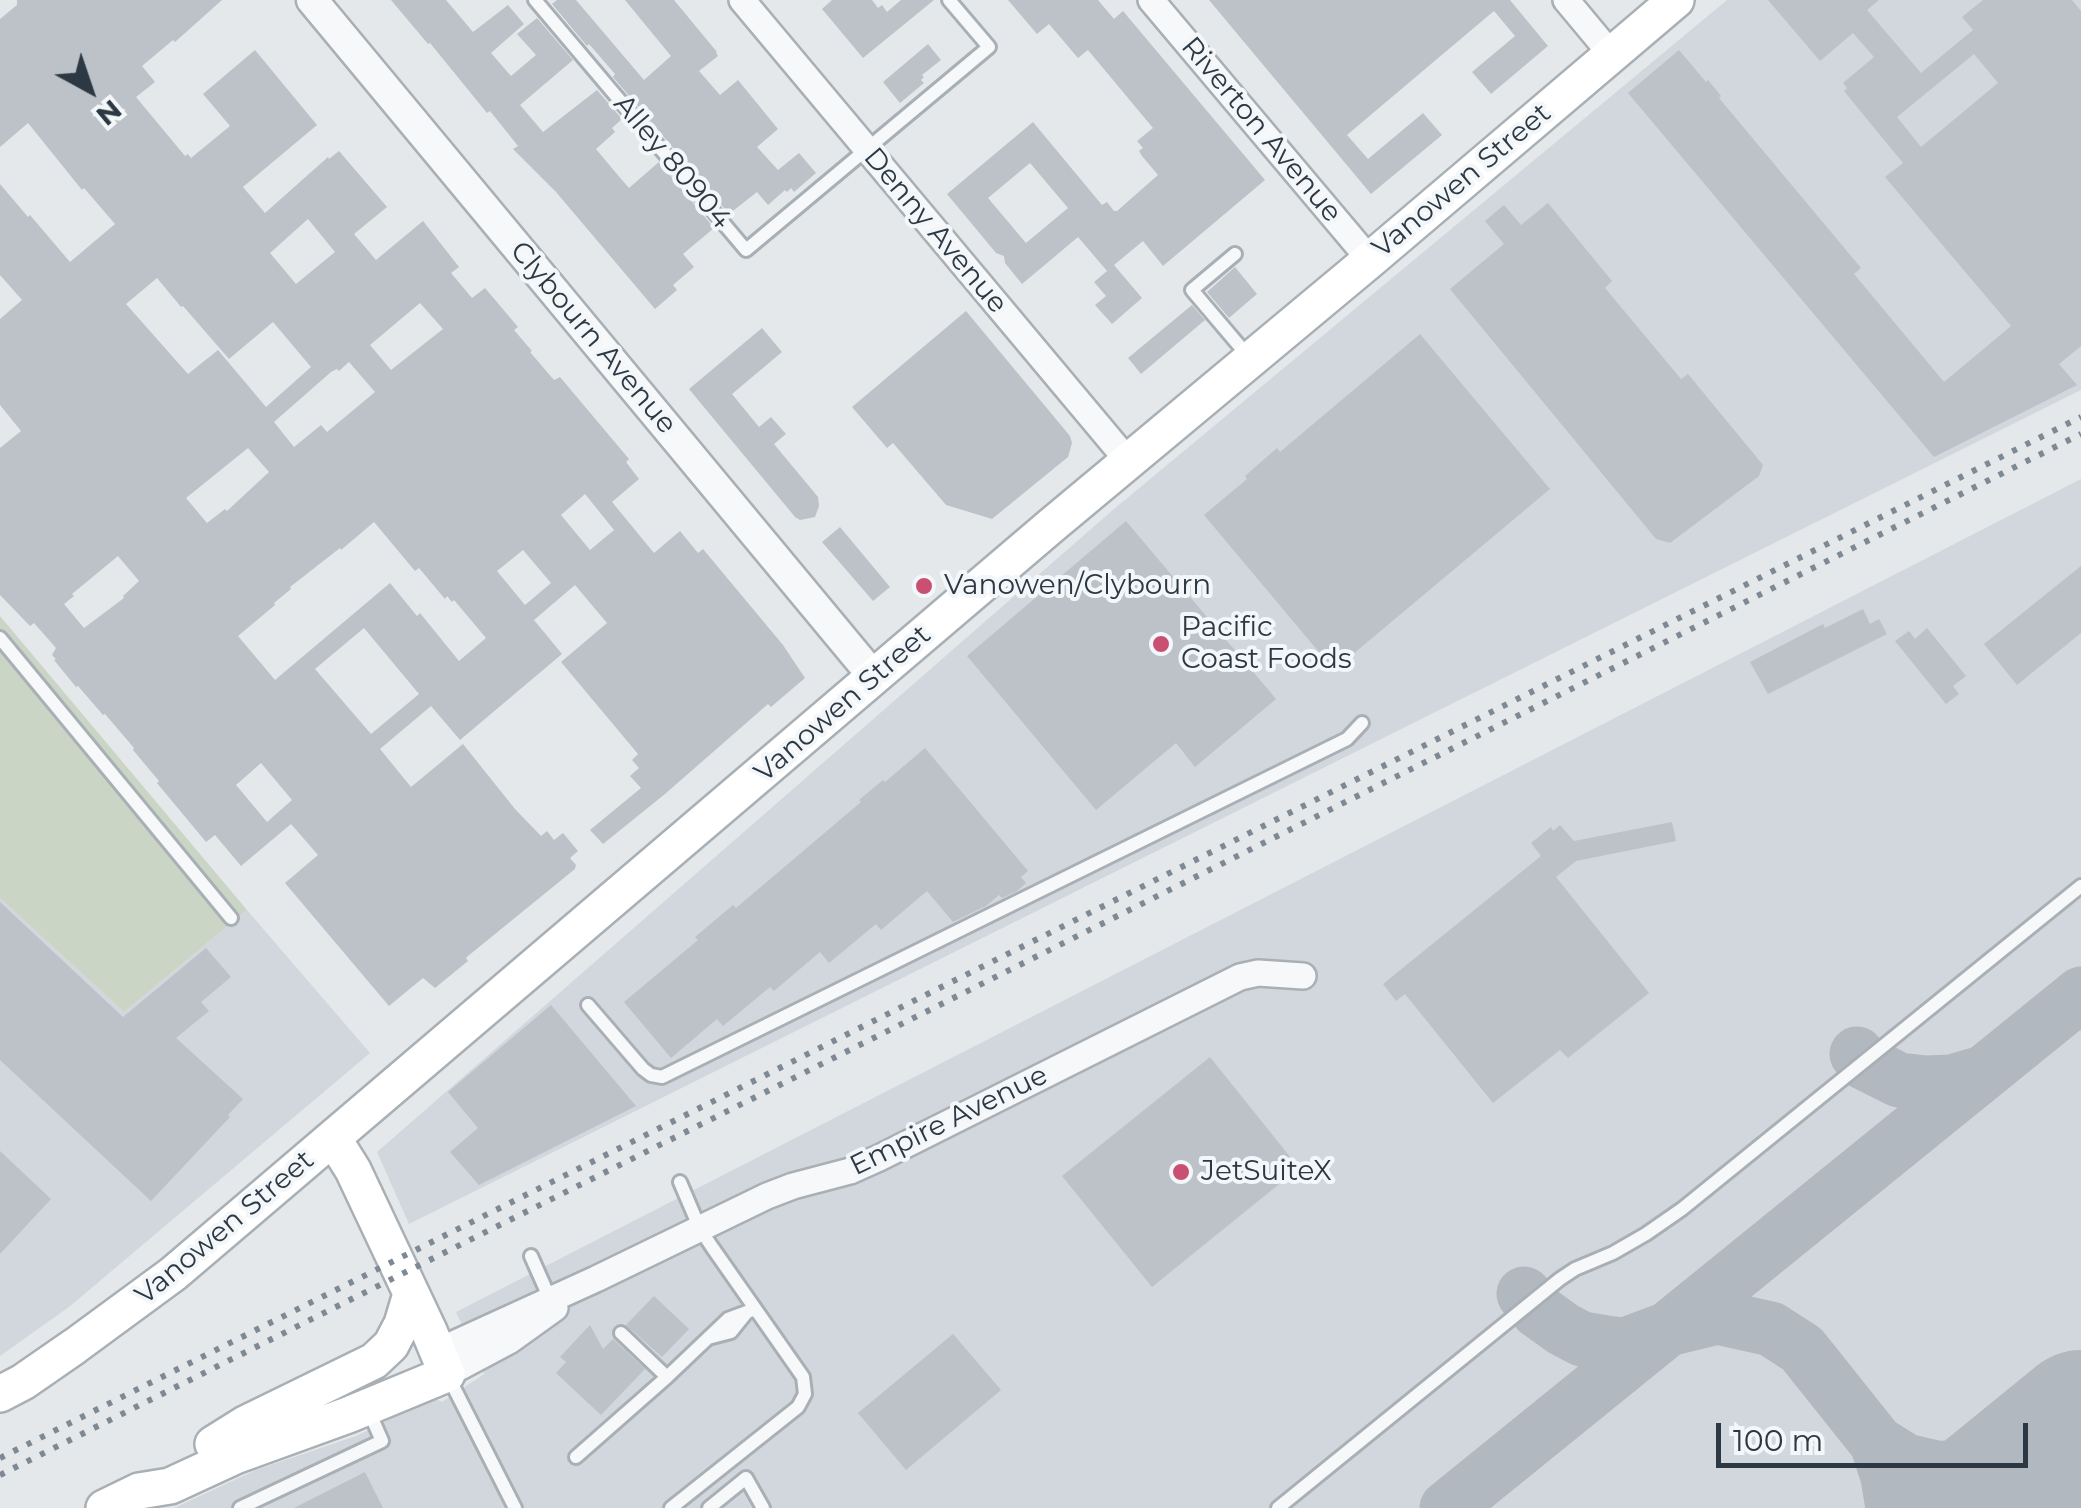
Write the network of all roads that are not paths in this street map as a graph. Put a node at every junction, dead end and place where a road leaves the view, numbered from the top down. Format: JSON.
{"nodes":[{"id":1,"x":312,"y":0,"type":"edge"},
{"id":2,"x":534,"y":0,"type":"edge"},
{"id":3,"x":742,"y":0,"type":"edge"},
{"id":4,"x":949,"y":0,"type":"edge"},
{"id":5,"x":1151,"y":0,"type":"edge"},
{"id":6,"x":1566,"y":0,"type":"edge"},
{"id":7,"x":1676,"y":0,"type":"edge"},
{"id":8,"x":1612,"y":54,"type":"junction"},
{"id":9,"x":867,"y":150,"type":"junction"},
{"id":10,"x":1235,"y":254,"type":"dead end"},
{"id":11,"x":1370,"y":260,"type":"junction"},
{"id":12,"x":1250,"y":359,"type":"junction"},
{"id":13,"x":1128,"y":461,"type":"junction"},
{"id":14,"x":0,"y":638,"type":"edge"},
{"id":15,"x":874,"y":677,"type":"junction"},
{"id":16,"x":1362,"y":723,"type":"dead end"},
{"id":17,"x":2081,"y":886,"type":"edge"},
{"id":18,"x":231,"y":918,"type":"dead end"},
{"id":19,"x":1303,"y":976,"type":"dead end"},
{"id":20,"x":588,"y":1005,"type":"dead end"},
{"id":21,"x":333,"y":1138,"type":"junction"},
{"id":22,"x":680,"y":1182,"type":"dead end"},
{"id":23,"x":700,"y":1229,"type":"junction"},
{"id":24,"x":531,"y":1256,"type":"dead end"},
{"id":25,"x":596,"y":1280,"type":"junction"},
{"id":26,"x":411,"y":1294,"type":"junction"},
{"id":27,"x":550,"y":1299,"type":"junction"},
{"id":28,"x":751,"y":1310,"type":"junction"},
{"id":29,"x":622,"y":1333,"type":"dead end"},
{"id":30,"x":442,"y":1363,"type":"junction"},
{"id":31,"x":667,"y":1377,"type":"junction"},
{"id":32,"x":0,"y":1394,"type":"edge"},
{"id":33,"x":367,"y":1407,"type":"junction"},
{"id":34,"x":213,"y":1444,"type":"junction"},
{"id":35,"x":576,"y":1457,"type":"dead end"},
{"id":36,"x":139,"y":1491,"type":"junction"},
{"id":37,"x":104,"y":1508,"type":"edge"},
{"id":38,"x":240,"y":1508,"type":"edge"},
{"id":39,"x":514,"y":1508,"type":"edge"},
{"id":40,"x":672,"y":1508,"type":"edge"},
{"id":41,"x":709,"y":1508,"type":"edge"},
{"id":42,"x":763,"y":1508,"type":"edge"},
{"id":43,"x":1278,"y":1508,"type":"edge"}],
"edges":[{"from":1,"to":15,"type":"street","name":"Clybourn Avenue"},
{"from":2,"to":9,"type":"lane","name":"Alley 80904"},
{"from":3,"to":9,"type":"street","name":"Denny Avenue"},
{"from":4,"to":9,"type":"lane"},
{"from":5,"to":11,"type":"street","name":"Riverton Avenue"},
{"from":6,"to":8,"type":"street"},
{"from":7,"to":8,"type":"main road","name":"Vanowen Street"},
{"from":8,"to":11,"type":"main road","name":"Vanowen Street"},
{"from":9,"to":13,"type":"street","name":"Denny Avenue"},
{"from":10,"to":12,"type":"lane"},
{"from":11,"to":12,"type":"main road","name":"Vanowen Street"},
{"from":12,"to":13,"type":"main road","name":"Vanowen Street"},
{"from":13,"to":15,"type":"main road","name":"Vanowen Street"},
{"from":14,"to":18,"type":"lane"},
{"from":15,"to":21,"type":"main road","name":"Vanowen Street"},
{"from":16,"to":20,"type":"lane"},
{"from":17,"to":43,"type":"lane"},
{"from":19,"to":23,"type":"street","name":"Empire Avenue"},
{"from":21,"to":26,"type":"main road"},
{"from":21,"to":32,"type":"main road","name":"Vanowen Street"},
{"from":22,"to":23,"type":"lane"},
{"from":23,"to":25,"type":"street","name":"Empire Avenue"},
{"from":23,"to":28,"type":"lane"},
{"from":24,"to":27,"type":"lane"},
{"from":25,"to":27,"type":"street","name":"Empire Avenue"},
{"from":25,"to":30,"type":"street","name":"Empire Avenue"},
{"from":26,"to":30,"type":"main road"},
{"from":26,"to":34,"type":"main road"},
{"from":27,"to":30,"type":"street","name":"Empire Avenue"},
{"from":28,"to":31,"type":"lane"},
{"from":28,"to":40,"type":"lane"},
{"from":29,"to":31,"type":"lane"},
{"from":30,"to":33,"type":"main road","name":"Empire Avenue"},
{"from":30,"to":34,"type":"main road","name":"Empire Avenue"},
{"from":30,"to":39,"type":"lane"},
{"from":31,"to":35,"type":"lane"},
{"from":33,"to":36,"type":"main road","name":"Empire Avenue"},
{"from":33,"to":38,"type":"lane"},
{"from":34,"to":36,"type":"main road","name":"Empire Avenue"},
{"from":36,"to":37,"type":"main road","name":"Empire Avenue"},
{"from":41,"to":42,"type":"lane"}]}
